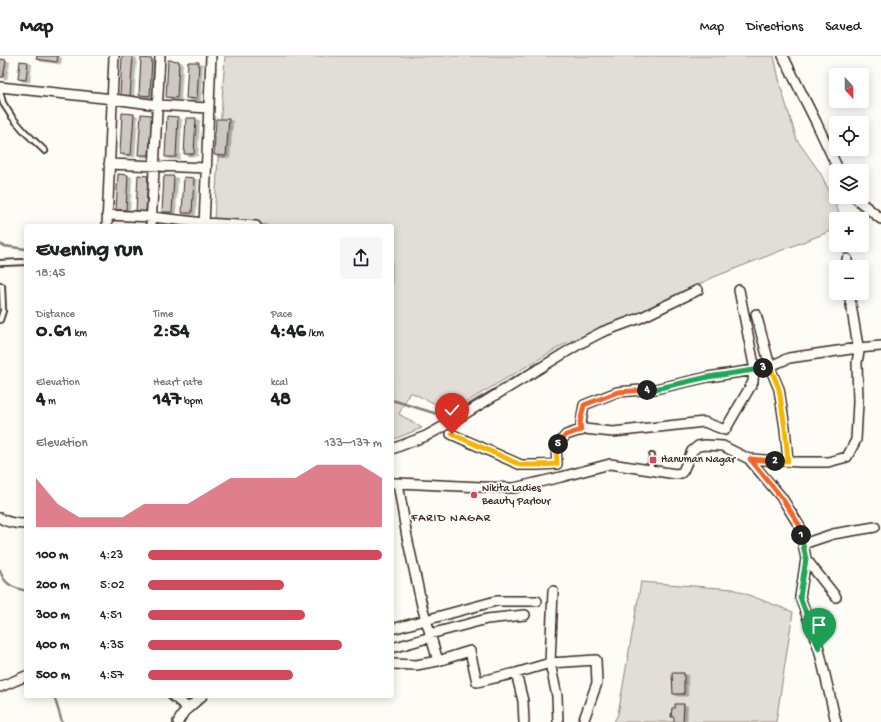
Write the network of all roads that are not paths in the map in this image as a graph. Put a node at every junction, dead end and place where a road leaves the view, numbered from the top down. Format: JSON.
{"nodes":[{"id":1,"x":114,"y":56,"type":"edge"},
{"id":2,"x":160,"y":56,"type":"edge"},
{"id":3,"x":211,"y":56,"type":"edge"},
{"id":4,"x":782,"y":56,"type":"edge"},
{"id":5,"x":0,"y":87,"type":"edge"},
{"id":6,"x":0,"y":91,"type":"edge"},
{"id":7,"x":113,"y":99,"type":"junction"},
{"id":8,"x":158,"y":105,"type":"junction"},
{"id":9,"x":208,"y":108,"type":"junction"},
{"id":10,"x":45,"y":151,"type":"dead end"},
{"id":11,"x":109,"y":164,"type":"junction"},
{"id":12,"x":836,"y":164,"type":"edge"},
{"id":13,"x":154,"y":166,"type":"junction"},
{"id":14,"x":206,"y":168,"type":"junction"},
{"id":15,"x":863,"y":204,"type":"edge"},
{"id":16,"x":107,"y":215,"type":"junction"},
{"id":17,"x":881,"y":219,"type":"edge"},
{"id":18,"x":151,"y":221,"type":"edge"},
{"id":19,"x":107,"y":224,"type":"edge"},
{"id":20,"x":204,"y":224,"type":"edge"},
{"id":21,"x":24,"y":262,"type":"edge"},
{"id":22,"x":0,"y":263,"type":"edge"},
{"id":23,"x":0,"y":285,"type":"edge"},
{"id":24,"x":698,"y":290,"type":"dead end"},
{"id":25,"x":740,"y":290,"type":"dead end"},
{"id":26,"x":850,"y":300,"type":"edge"},
{"id":27,"x":756,"y":314,"type":"dead end"},
{"id":28,"x":0,"y":320,"type":"edge"},
{"id":29,"x":881,"y":346,"type":"edge"},
{"id":30,"x":858,"y":348,"type":"junction"},
{"id":31,"x":770,"y":366,"type":"junction"},
{"id":32,"x":754,"y":370,"type":"junction"},
{"id":33,"x":581,"y":430,"type":"junction"},
{"id":34,"x":452,"y":434,"type":"dead end"},
{"id":35,"x":394,"y":448,"type":"edge"},
{"id":36,"x":652,"y":456,"type":"dead end"},
{"id":37,"x":750,"y":459,"type":"junction"},
{"id":38,"x":788,"y":461,"type":"junction"},
{"id":39,"x":650,"y":470,"type":"junction"},
{"id":40,"x":395,"y":483,"type":"edge"},
{"id":41,"x":0,"y":518,"type":"edge"},
{"id":42,"x":24,"y":524,"type":"edge"},
{"id":43,"x":876,"y":527,"type":"dead end"},
{"id":44,"x":803,"y":544,"type":"junction"},
{"id":45,"x":806,"y":559,"type":"junction"},
{"id":46,"x":553,"y":591,"type":"dead end"},
{"id":47,"x":836,"y":597,"type":"dead end"},
{"id":48,"x":537,"y":601,"type":"dead end"},
{"id":49,"x":525,"y":615,"type":"dead end"},
{"id":50,"x":426,"y":621,"type":"junction"},
{"id":51,"x":394,"y":629,"type":"edge"},
{"id":52,"x":431,"y":636,"type":"junction"},
{"id":53,"x":394,"y":647,"type":"edge"},
{"id":54,"x":438,"y":661,"type":"junction"},
{"id":55,"x":550,"y":663,"type":"junction"},
{"id":56,"x":394,"y":664,"type":"edge"},
{"id":57,"x":516,"y":673,"type":"junction"},
{"id":58,"x":24,"y":677,"type":"edge"},
{"id":59,"x":0,"y":687,"type":"edge"},
{"id":60,"x":176,"y":698,"type":"edge"},
{"id":61,"x":200,"y":698,"type":"edge"},
{"id":62,"x":188,"y":708,"type":"junction"},
{"id":63,"x":178,"y":722,"type":"edge"},
{"id":64,"x":524,"y":722,"type":"edge"},
{"id":65,"x":558,"y":722,"type":"edge"},
{"id":66,"x":584,"y":722,"type":"edge"},
{"id":67,"x":836,"y":722,"type":"edge"}],
"edges":[{"from":1,"to":7,"type":"street"},
{"from":2,"to":8,"type":"street"},
{"from":3,"to":9,"type":"street"},
{"from":4,"to":12,"type":"street"},
{"from":5,"to":7,"type":"street"},
{"from":6,"to":10,"type":"lane"},
{"from":7,"to":8,"type":"street"},
{"from":7,"to":11,"type":"street"},
{"from":8,"to":9,"type":"street"},
{"from":8,"to":13,"type":"street"},
{"from":9,"to":14,"type":"street"},
{"from":11,"to":13,"type":"street"},
{"from":11,"to":16,"type":"street"},
{"from":13,"to":14,"type":"street"},
{"from":13,"to":18,"type":"street"},
{"from":14,"to":20,"type":"street"},
{"from":15,"to":17,"type":"street"},
{"from":16,"to":18,"type":"street"},
{"from":16,"to":19,"type":"street"},
{"from":18,"to":20,"type":"street"},
{"from":21,"to":22,"type":"lane"},
{"from":23,"to":28,"type":"lane"},
{"from":24,"to":35,"type":"street"},
{"from":25,"to":32,"type":"street"},
{"from":26,"to":30,"type":"street"},
{"from":27,"to":31,"type":"street"},
{"from":29,"to":30,"type":"street"},
{"from":30,"to":31,"type":"street"},
{"from":30,"to":38,"type":"street"},
{"from":31,"to":32,"type":"street"},
{"from":31,"to":38,"type":"street"},
{"from":32,"to":33,"type":"street"},
{"from":32,"to":33,"type":"street"},
{"from":33,"to":34,"type":"street"},
{"from":36,"to":39,"type":"lane"},
{"from":37,"to":38,"type":"street"},
{"from":37,"to":39,"type":"street"},
{"from":37,"to":44,"type":"street"},
{"from":39,"to":40,"type":"street"},
{"from":40,"to":50,"type":"street"},
{"from":41,"to":42,"type":"street"},
{"from":43,"to":44,"type":"street"},
{"from":44,"to":45,"type":"street"},
{"from":45,"to":47,"type":"street"},
{"from":45,"to":67,"type":"street"},
{"from":46,"to":55,"type":"street"},
{"from":48,"to":50,"type":"street"},
{"from":49,"to":52,"type":"street"},
{"from":50,"to":51,"type":"street"},
{"from":50,"to":52,"type":"street"},
{"from":52,"to":53,"type":"street"},
{"from":52,"to":54,"type":"street"},
{"from":54,"to":56,"type":"street"},
{"from":54,"to":57,"type":"street"},
{"from":55,"to":57,"type":"street"},
{"from":55,"to":65,"type":"street"},
{"from":55,"to":66,"type":"street"},
{"from":57,"to":64,"type":"street"},
{"from":58,"to":59,"type":"street"},
{"from":60,"to":62,"type":"street"},
{"from":61,"to":62,"type":"street"},
{"from":62,"to":63,"type":"street"}]}
